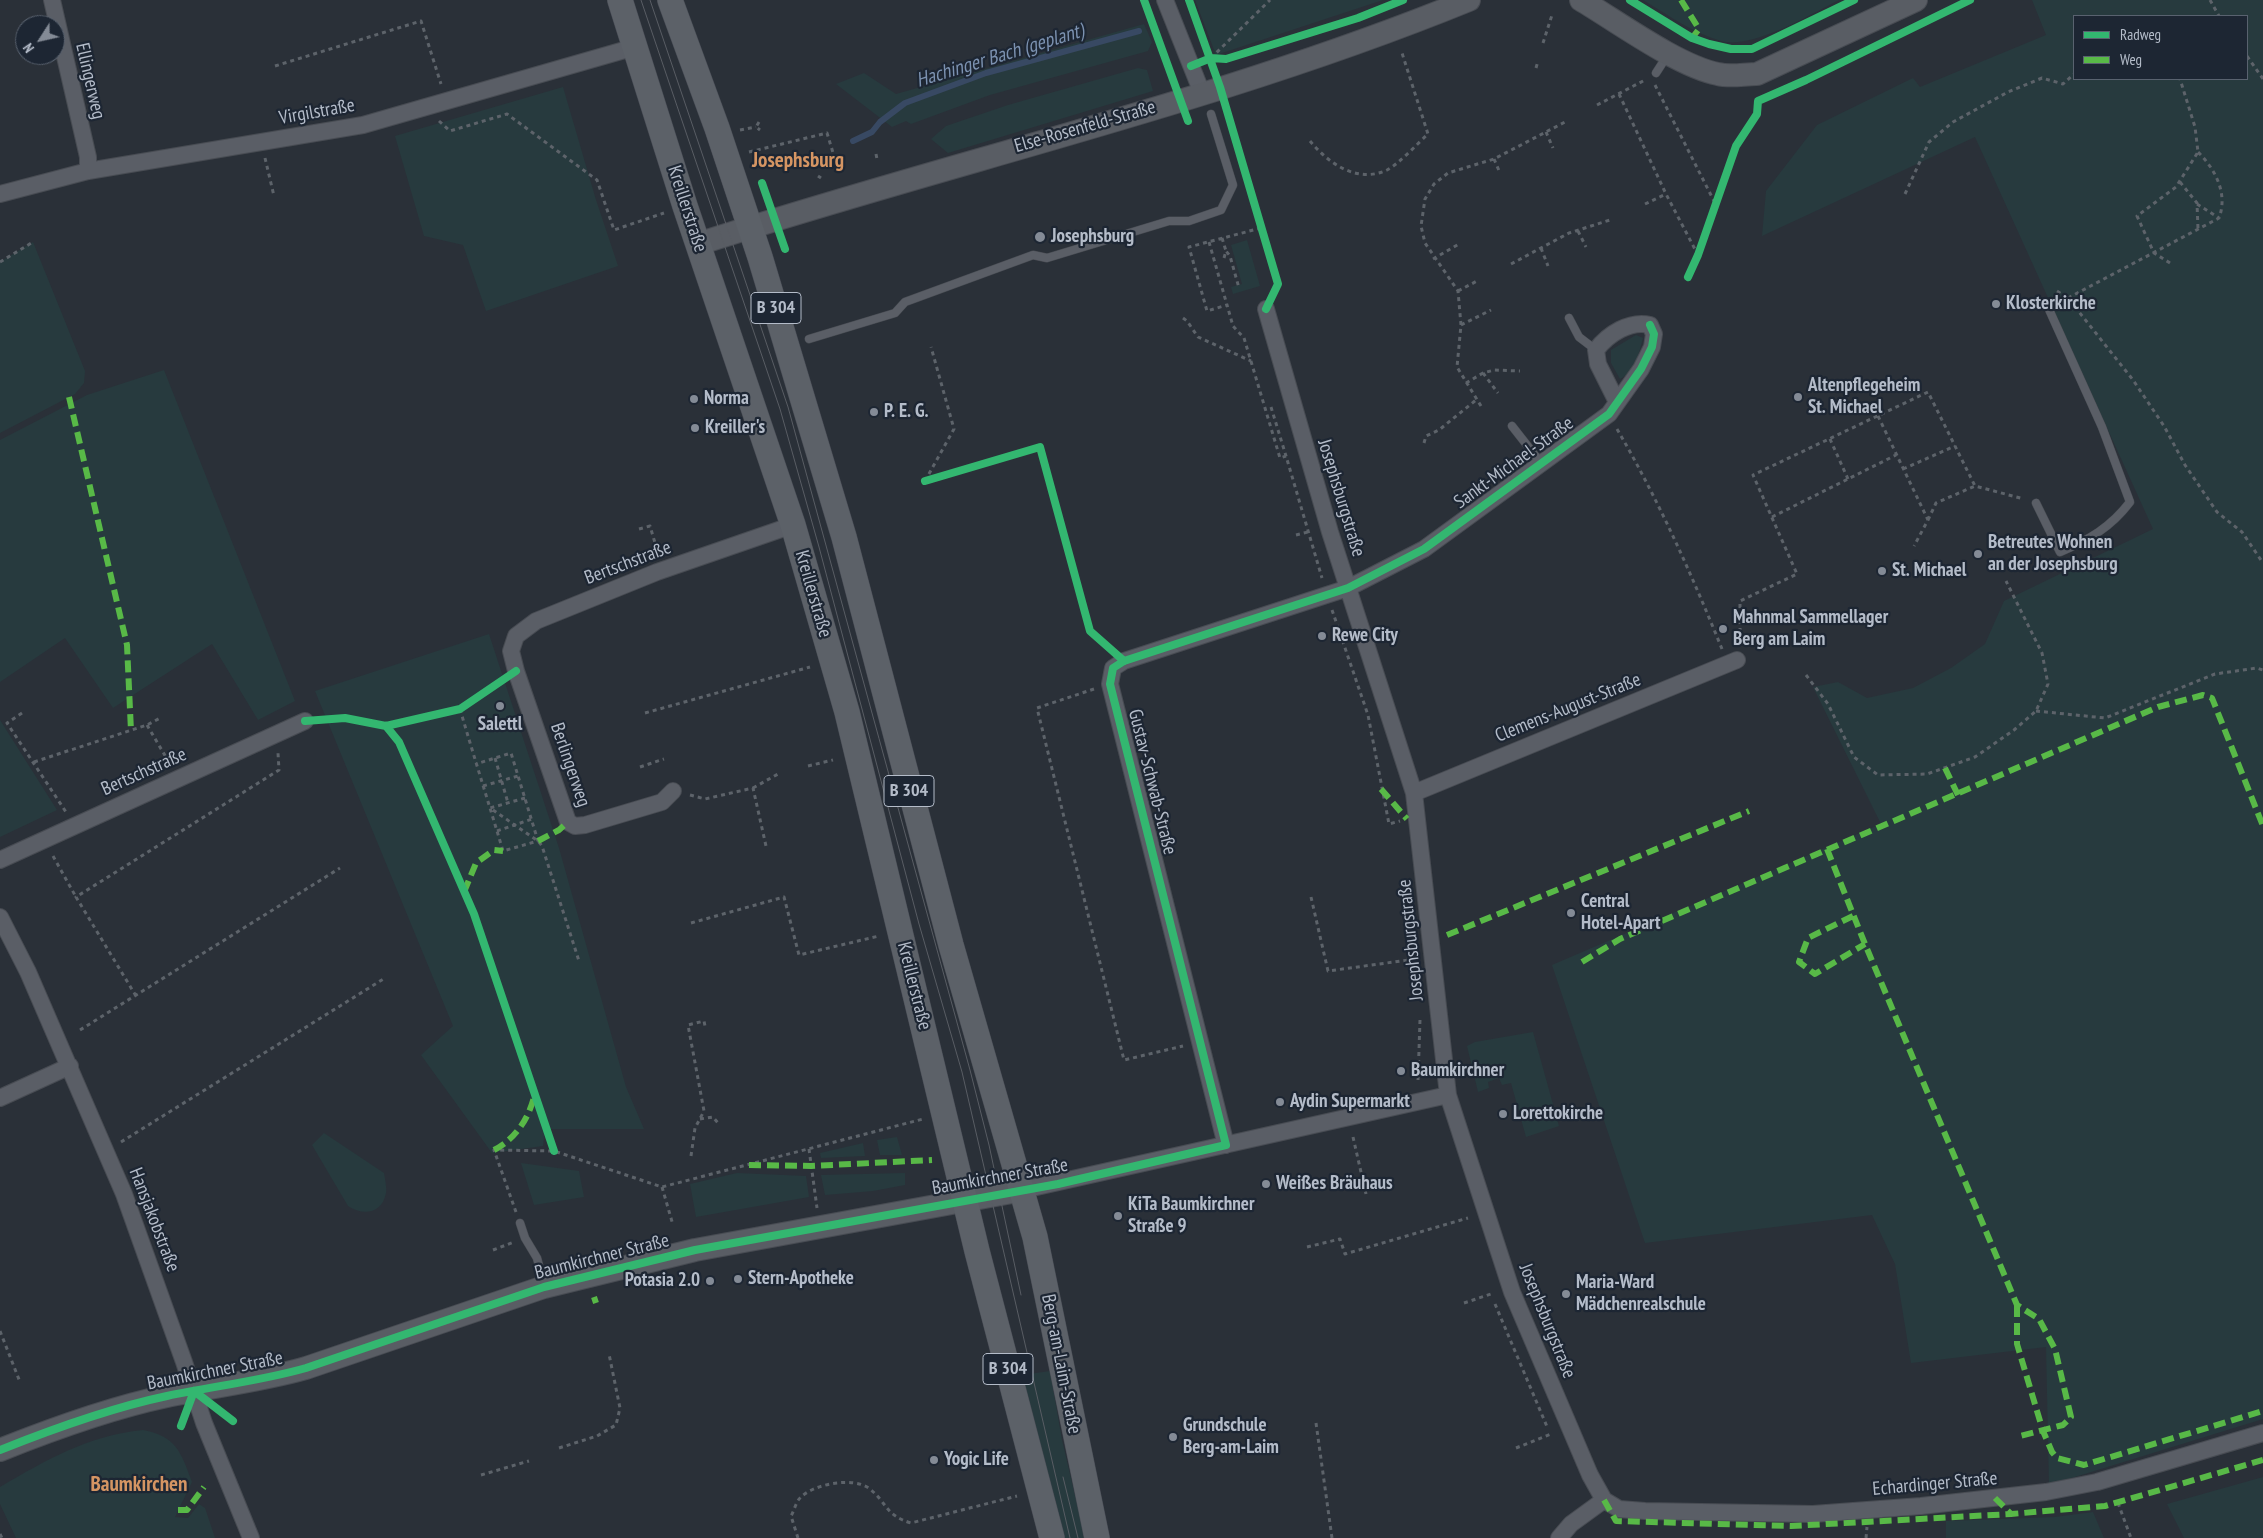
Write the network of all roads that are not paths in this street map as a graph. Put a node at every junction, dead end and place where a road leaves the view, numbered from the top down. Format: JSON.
{"nodes":[{"id":1,"x":52,"y":0,"type":"edge"},
{"id":2,"x":620,"y":0,"type":"edge"},
{"id":3,"x":670,"y":0,"type":"edge"},
{"id":4,"x":1165,"y":0,"type":"edge"},
{"id":5,"x":1469,"y":0,"type":"edge"},
{"id":6,"x":1581,"y":0,"type":"edge"},
{"id":7,"x":1916,"y":0,"type":"edge"},
{"id":8,"x":636,"y":47,"type":"junction"},
{"id":9,"x":1669,"y":52,"type":"junction"},
{"id":10,"x":1656,"y":73,"type":"dead end"},
{"id":11,"x":1202,"y":93,"type":"junction"},
{"id":12,"x":1211,"y":114,"type":"dead end"},
{"id":13,"x":88,"y":171,"type":"junction"},
{"id":14,"x":0,"y":194,"type":"edge"},
{"id":15,"x":750,"y":226,"type":"junction"},
{"id":16,"x":698,"y":244,"type":"junction"},
{"id":17,"x":2047,"y":305,"type":"dead end"},
{"id":18,"x":1266,"y":309,"type":"dead end"},
{"id":19,"x":1569,"y":318,"type":"dead end"},
{"id":20,"x":809,"y":339,"type":"dead end"},
{"id":21,"x":1596,"y":350,"type":"junction"},
{"id":22,"x":1613,"y":408,"type":"junction"},
{"id":23,"x":1512,"y":426,"type":"dead end"},
{"id":24,"x":1541,"y":463,"type":"junction"},
{"id":25,"x":2036,"y":503,"type":"road end"},
{"id":26,"x":793,"y":525,"type":"junction"},
{"id":27,"x":1348,"y":588,"type":"junction"},
{"id":28,"x":1732,"y":662,"type":"road end"},
{"id":29,"x":516,"y":671,"type":"joint"},
{"id":30,"x":305,"y":721,"type":"dead end"},
{"id":31,"x":673,"y":790,"type":"road end"},
{"id":32,"x":1414,"y":793,"type":"junction"},
{"id":33,"x":0,"y":860,"type":"edge"},
{"id":34,"x":0,"y":917,"type":"edge"},
{"id":35,"x":70,"y":1066,"type":"junction"},
{"id":36,"x":1448,"y":1095,"type":"junction"},
{"id":37,"x":0,"y":1098,"type":"edge"},
{"id":38,"x":1226,"y":1145,"type":"junction"},
{"id":39,"x":1023,"y":1190,"type":"junction"},
{"id":40,"x":965,"y":1200,"type":"junction"},
{"id":41,"x":520,"y":1223,"type":"road end"},
{"id":42,"x":544,"y":1287,"type":"junction"},
{"id":43,"x":194,"y":1391,"type":"junction"},
{"id":44,"x":2263,"y":1433,"type":"edge"},
{"id":45,"x":0,"y":1450,"type":"edge"},
{"id":46,"x":1604,"y":1500,"type":"junction"},
{"id":47,"x":251,"y":1538,"type":"edge"},
{"id":48,"x":1052,"y":1538,"type":"edge"},
{"id":49,"x":1097,"y":1538,"type":"edge"},
{"id":50,"x":1559,"y":1538,"type":"edge"}],
"edges":[{"from":1,"to":13,"type":"street","name":"Ellingerweg"},
{"from":2,"to":8,"type":"main road","name":"Kreillerstraße","number":"B 304"},
{"from":3,"to":15,"type":"main road","number":"B 304"},
{"from":4,"to":11,"type":"street"},
{"from":5,"to":11,"type":"street","name":"Else-Rosenfeld-Straße"},
{"from":6,"to":9,"type":"street"},
{"from":7,"to":9,"type":"street"},
{"from":8,"to":13,"type":"street","name":"Virgilstraße"},
{"from":8,"to":16,"type":"main road","name":"Kreillerstraße","number":"B 304"},
{"from":9,"to":10,"type":"lane"},
{"from":11,"to":15,"type":"street","name":"Else-Rosenfeld-Straße"},
{"from":12,"to":20,"type":"lane"},
{"from":13,"to":14,"type":"street","name":"Virgilstraße"},
{"from":15,"to":16,"type":"street","name":"Else-Rosenfeld-Straße"},
{"from":15,"to":39,"type":"main road","number":"B 304"},
{"from":16,"to":26,"type":"main road","name":"Kreillerstraße","number":"B 304"},
{"from":17,"to":25,"type":"lane"},
{"from":18,"to":27,"type":"street","name":"Josephsburgstraße"},
{"from":19,"to":21,"type":"lane"},
{"from":21,"to":22,"type":"street"},
{"from":21,"to":22,"type":"street","name":"Sankt-Michael-Straße"},
{"from":22,"to":24,"type":"street","name":"Sankt-Michael-Straße"},
{"from":23,"to":24,"type":"lane"},
{"from":24,"to":27,"type":"street","name":"Sankt-Michael-Straße"},
{"from":26,"to":29,"type":"street","name":"Bertschstraße"},
{"from":26,"to":40,"type":"main road","name":"Kreillerstraße","number":"B 304"},
{"from":27,"to":32,"type":"street","name":"Josephsburgstraße"},
{"from":27,"to":38,"type":"street","name":"Gustav-Schwab-Straße"},
{"from":28,"to":32,"type":"street","name":"Clemens-August-Straße"},
{"from":29,"to":31,"type":"street","name":"Berlingerweg"},
{"from":30,"to":33,"type":"street","name":"Bertschstraße"},
{"from":32,"to":36,"type":"street","name":"Josephsburgstraße"},
{"from":34,"to":35,"type":"street","name":"Hansjakobstraße"},
{"from":35,"to":37,"type":"street"},
{"from":35,"to":43,"type":"street","name":"Hansjakobstraße"},
{"from":36,"to":38,"type":"street","name":"Baumkirchner Straße"},
{"from":36,"to":46,"type":"street","name":"Josephsburgstraße"},
{"from":38,"to":39,"type":"street","name":"Baumkirchner Straße"},
{"from":39,"to":40,"type":"street","name":"Baumkirchner Straße"},
{"from":39,"to":49,"type":"main road","name":"Berg-am-Laim-Straße","number":"B 304"},
{"from":40,"to":42,"type":"street","name":"Baumkirchner Straße"},
{"from":40,"to":48,"type":"main road","number":"B 304"},
{"from":41,"to":42,"type":"lane"},
{"from":42,"to":43,"type":"street","name":"Baumkirchner Straße"},
{"from":43,"to":45,"type":"street","name":"Baumkirchner Straße"},
{"from":43,"to":47,"type":"street","name":"Hansjakobstraße"},
{"from":44,"to":46,"type":"street","name":"Echardinger Straße"},
{"from":46,"to":50,"type":"street"}]}
